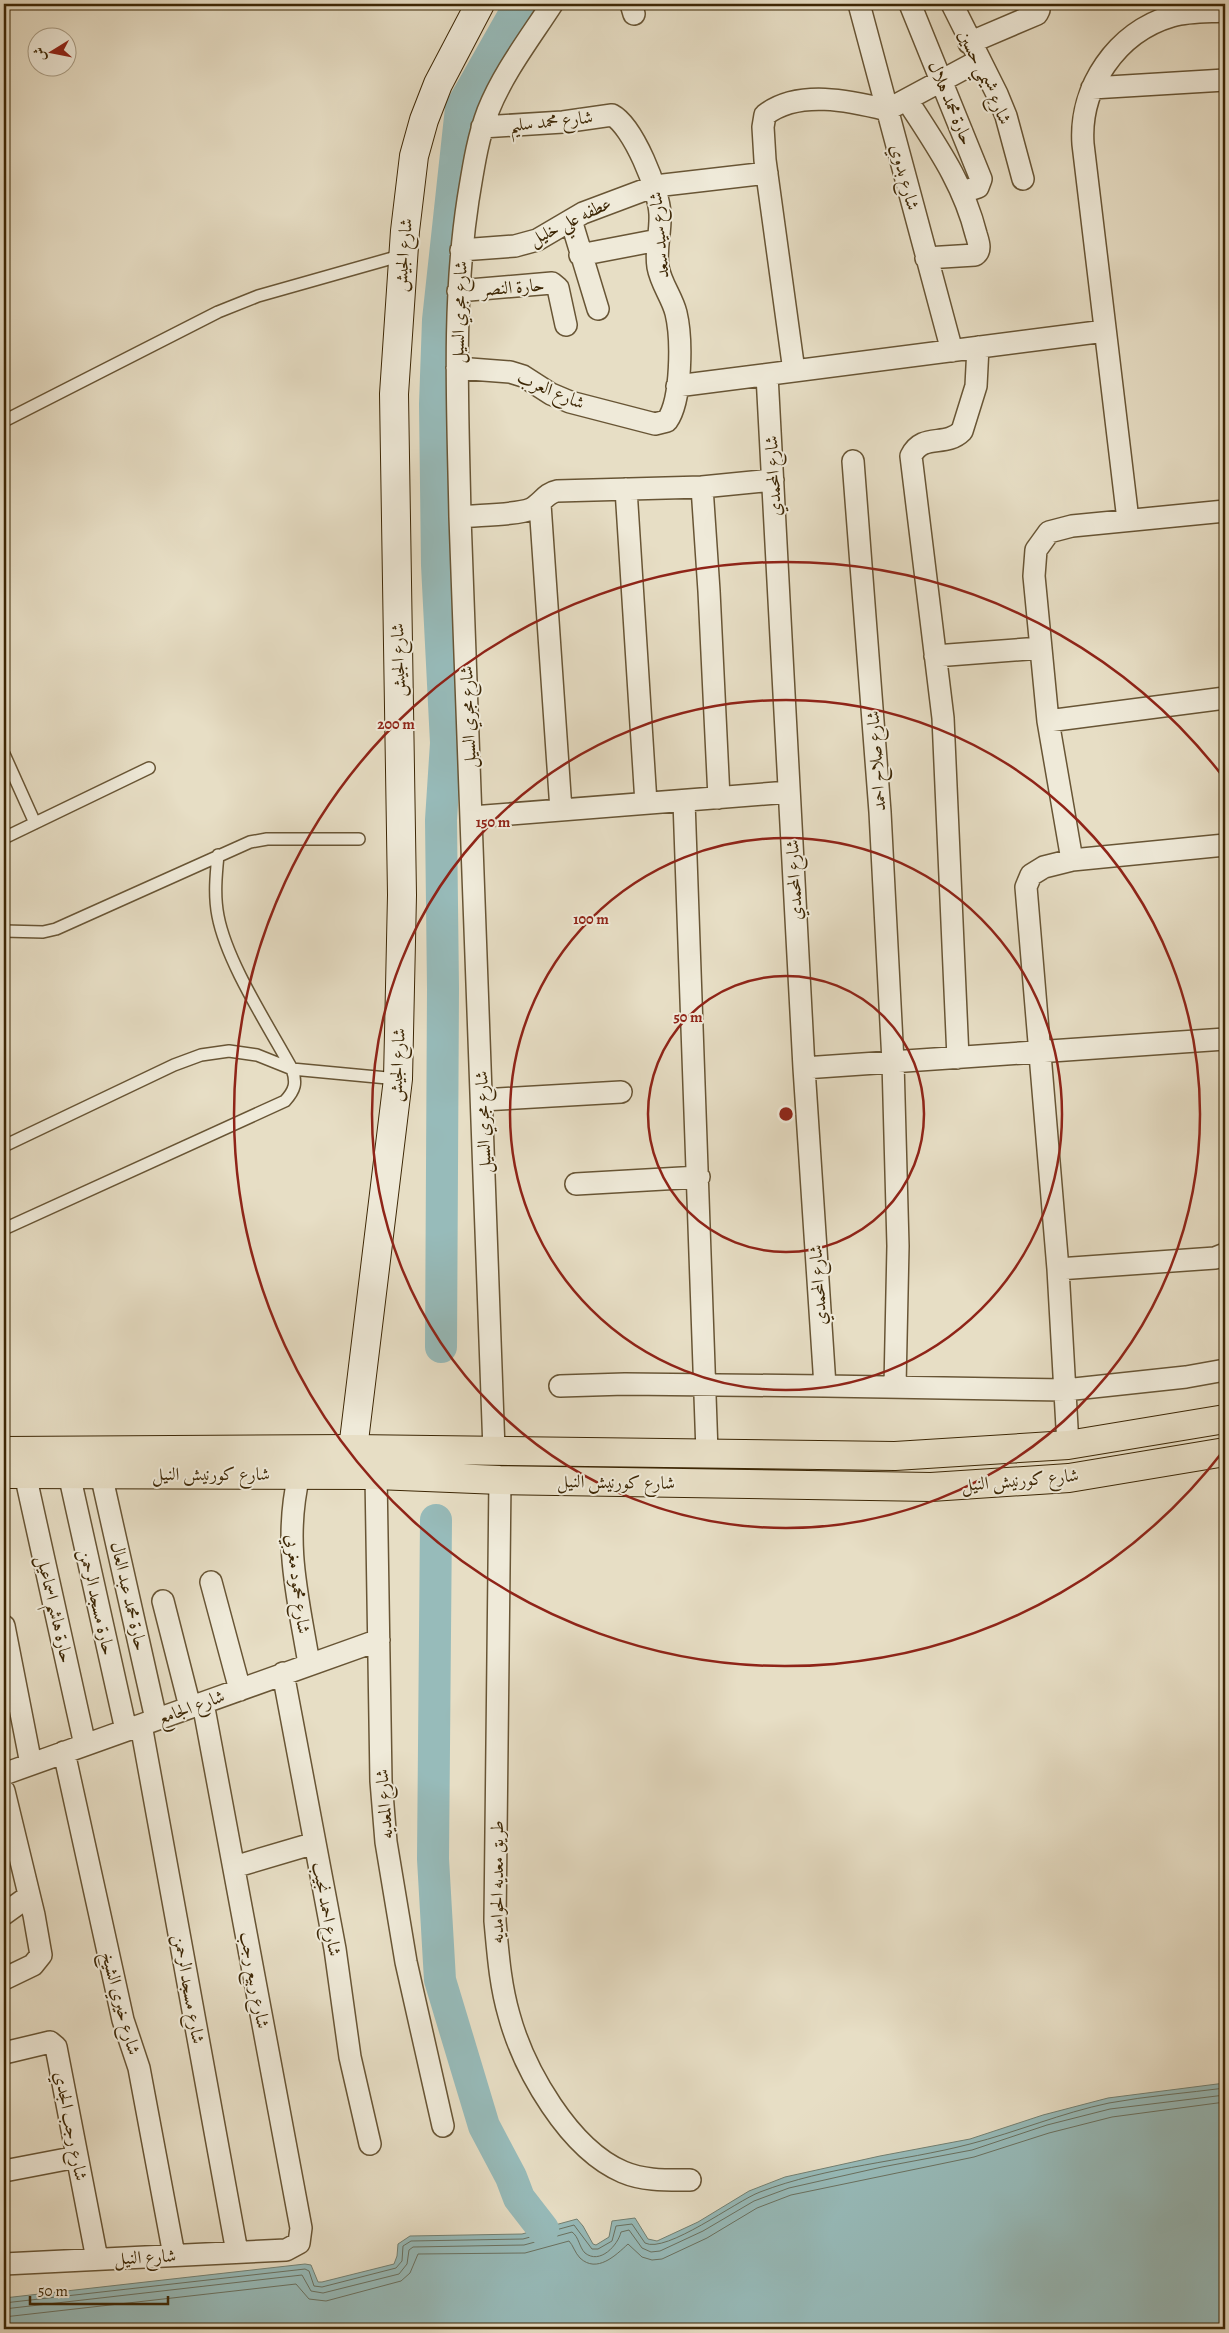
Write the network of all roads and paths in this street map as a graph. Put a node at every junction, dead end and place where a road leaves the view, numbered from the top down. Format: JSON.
{"nodes":[{"id":1,"x":480,"y":4,"type":"edge"},
{"id":2,"x":552,"y":4,"type":"edge"},
{"id":3,"x":859,"y":4,"type":"edge"},
{"id":4,"x":910,"y":4,"type":"edge"},
{"id":5,"x":952,"y":4,"type":"edge"},
{"id":6,"x":1039,"y":4,"type":"edge"},
{"id":7,"x":1152,"y":4,"type":"edge"},
{"id":8,"x":1225,"y":11,"type":"edge"},
{"id":9,"x":1174,"y":15,"type":"junction"},
{"id":10,"x":974,"y":52,"type":"junction"},
{"id":11,"x":942,"y":80,"type":"junction"},
{"id":12,"x":1225,"y":80,"type":"edge"},
{"id":13,"x":1092,"y":88,"type":"junction"},
{"id":14,"x":907,"y":100,"type":"junction"},
{"id":15,"x":887,"y":110,"type":"junction"},
{"id":16,"x":619,"y":119,"type":"joint"},
{"id":17,"x":482,"y":127,"type":"junction"},
{"id":18,"x":766,"y":173,"type":"junction"},
{"id":19,"x":1023,"y":179,"type":"dead end"},
{"id":20,"x":655,"y":186,"type":"junction"},
{"id":21,"x":964,"y":192,"type":"junction"},
{"id":22,"x":571,"y":220,"type":"junction"},
{"id":23,"x":658,"y":240,"type":"junction"},
{"id":24,"x":461,"y":250,"type":"junction"},
{"id":25,"x":403,"y":255,"type":"junction"},
{"id":26,"x":580,"y":255,"type":"junction"},
{"id":27,"x":926,"y":258,"type":"junction"},
{"id":28,"x":458,"y":291,"type":"junction"},
{"id":29,"x":598,"y":309,"type":"dead end"},
{"id":30,"x":566,"y":325,"type":"dead end"},
{"id":31,"x":1105,"y":331,"type":"junction"},
{"id":32,"x":978,"y":347,"type":"junction"},
{"id":33,"x":952,"y":351,"type":"junction"},
{"id":34,"x":457,"y":368,"type":"junction"},
{"id":35,"x":794,"y":371,"type":"junction"},
{"id":36,"x":767,"y":375,"type":"junction"},
{"id":37,"x":677,"y":386,"type":"junction"},
{"id":38,"x":671,"y":416,"type":"joint"},
{"id":39,"x":4,"y":421,"type":"edge"},
{"id":40,"x":854,"y":461,"type":"dead end"},
{"id":41,"x":773,"y":480,"type":"junction"},
{"id":42,"x":702,"y":487,"type":"junction"},
{"id":43,"x":626,"y":489,"type":"junction"},
{"id":44,"x":540,"y":504,"type":"junction"},
{"id":45,"x":1225,"y":511,"type":"edge"},
{"id":46,"x":460,"y":517,"type":"junction"},
{"id":47,"x":1128,"y":520,"type":"junction"},
{"id":48,"x":1041,"y":648,"type":"junction"},
{"id":49,"x":935,"y":656,"type":"junction"},
{"id":50,"x":1225,"y":698,"type":"edge"},
{"id":51,"x":1048,"y":721,"type":"junction"},
{"id":52,"x":4,"y":754,"type":"edge"},
{"id":53,"x":149,"y":768,"type":"dead end"},
{"id":54,"x":789,"y":792,"type":"junction"},
{"id":55,"x":718,"y":798,"type":"junction"},
{"id":56,"x":684,"y":801,"type":"junction"},
{"id":57,"x":646,"y":803,"type":"junction"},
{"id":58,"x":561,"y":810,"type":"junction"},
{"id":59,"x":472,"y":818,"type":"junction"},
{"id":60,"x":35,"y":822,"type":"junction"},
{"id":61,"x":4,"y":838,"type":"edge"},
{"id":62,"x":359,"y":839,"type":"dead end"},
{"id":63,"x":1225,"y":845,"type":"edge"},
{"id":64,"x":218,"y":854,"type":"junction"},
{"id":65,"x":1072,"y":860,"type":"junction"},
{"id":66,"x":4,"y":931,"type":"edge"},
{"id":67,"x":1225,"y":1039,"type":"edge"},
{"id":68,"x":1039,"y":1052,"type":"junction"},
{"id":69,"x":958,"y":1058,"type":"junction"},
{"id":70,"x":893,"y":1062,"type":"junction"},
{"id":71,"x":804,"y":1068,"type":"junction"},
{"id":72,"x":292,"y":1069,"type":"junction"},
{"id":73,"x":398,"y":1079,"type":"junction"},
{"id":74,"x":621,"y":1092,"type":"dead end"},
{"id":75,"x":482,"y":1100,"type":"junction"},
{"id":76,"x":4,"y":1146,"type":"edge"},
{"id":77,"x":699,"y":1177,"type":"junction"},
{"id":78,"x":576,"y":1184,"type":"dead end"},
{"id":79,"x":4,"y":1229,"type":"edge"},
{"id":80,"x":1225,"y":1254,"type":"edge"},
{"id":81,"x":1058,"y":1269,"type":"junction"},
{"id":82,"x":1225,"y":1370,"type":"edge"},
{"id":83,"x":560,"y":1386,"type":"dead end"},
{"id":84,"x":705,"y":1386,"type":"junction"},
{"id":85,"x":825,"y":1386,"type":"junction"},
{"id":86,"x":895,"y":1386,"type":"junction"},
{"id":87,"x":1065,"y":1390,"type":"junction"},
{"id":88,"x":1225,"y":1419,"type":"edge"},
{"id":89,"x":1068,"y":1445,"type":"junction"},
{"id":90,"x":353,"y":1449,"type":"junction"},
{"id":91,"x":494,"y":1450,"type":"junction"},
{"id":92,"x":4,"y":1451,"type":"edge"},
{"id":93,"x":708,"y":1452,"type":"junction"},
{"id":94,"x":1225,"y":1452,"type":"edge"},
{"id":95,"x":14,"y":1474,"type":"edge"},
{"id":96,"x":68,"y":1474,"type":"junction"},
{"id":97,"x":101,"y":1474,"type":"junction"},
{"id":98,"x":300,"y":1475,"type":"junction"},
{"id":99,"x":376,"y":1475,"type":"junction"},
{"id":100,"x":500,"y":1480,"type":"junction"},
{"id":101,"x":212,"y":1582,"type":"dead end"},
{"id":102,"x":163,"y":1601,"type":"dead end"},
{"id":103,"x":4,"y":1626,"type":"edge"},
{"id":104,"x":379,"y":1640,"type":"junction"},
{"id":105,"x":310,"y":1664,"type":"junction"},
{"id":106,"x":283,"y":1674,"type":"junction"},
{"id":107,"x":240,"y":1690,"type":"junction"},
{"id":108,"x":197,"y":1705,"type":"junction"},
{"id":109,"x":141,"y":1725,"type":"junction"},
{"id":110,"x":85,"y":1745,"type":"junction"},
{"id":111,"x":64,"y":1752,"type":"junction"},
{"id":112,"x":32,"y":1764,"type":"junction"},
{"id":113,"x":4,"y":1774,"type":"edge"},
{"id":114,"x":4,"y":1791,"type":"edge"},
{"id":115,"x":315,"y":1843,"type":"junction"},
{"id":116,"x":234,"y":1867,"type":"junction"},
{"id":117,"x":29,"y":1896,"type":"junction"},
{"id":118,"x":4,"y":1914,"type":"edge"},
{"id":119,"x":4,"y":1979,"type":"edge"},
{"id":120,"x":4,"y":2053,"type":"edge"},
{"id":121,"x":443,"y":2126,"type":"dead end"},
{"id":122,"x":370,"y":2144,"type":"dead end"},
{"id":123,"x":77,"y":2157,"type":"junction"},
{"id":124,"x":4,"y":2171,"type":"edge"},
{"id":125,"x":690,"y":2180,"type":"dead end"},
{"id":126,"x":286,"y":2250,"type":"joint"},
{"id":127,"x":237,"y":2252,"type":"junction"},
{"id":128,"x":174,"y":2255,"type":"junction"},
{"id":129,"x":96,"y":2259,"type":"junction"},
{"id":130,"x":4,"y":2262,"type":"edge"}],
"edges":[{"from":1,"to":25,"type":"street","name":"شارع الجيش"},
{"from":2,"to":17,"type":"street","name":"شارع مجري السيل"},
{"from":3,"to":15,"type":"street","name":"شارع بدوي"},
{"from":4,"to":11,"type":"street","name":"حارة محمد هلال"},
{"from":5,"to":10,"type":"street","name":"شارع شيمي حسين"},
{"from":6,"to":10,"type":"street"},
{"from":7,"to":9,"type":"street"},
{"from":8,"to":9,"type":"street"},
{"from":9,"to":13,"type":"street"},
{"from":10,"to":11,"type":"street"},
{"from":10,"to":19,"type":"street","name":"شارع شيمي حسين"},
{"from":11,"to":14,"type":"street"},
{"from":11,"to":21,"type":"street","name":"حارة محمد هلال"},
{"from":12,"to":13,"type":"street"},
{"from":13,"to":31,"type":"street"},
{"from":14,"to":15,"type":"street"},
{"from":14,"to":21,"type":"street"},
{"from":15,"to":18,"type":"street"},
{"from":15,"to":27,"type":"street","name":"شارع بدوي"},
{"from":16,"to":17,"type":"street","name":"شارع محمد سليم"},
{"from":16,"to":20,"type":"street","name":"شارع سيد سعد"},
{"from":17,"to":24,"type":"street","name":"شارع مجري السيل"},
{"from":18,"to":20,"type":"street","name":"عطفه علي خليل"},
{"from":18,"to":35,"type":"street"},
{"from":20,"to":22,"type":"street","name":"عطفه علي خليل"},
{"from":20,"to":23,"type":"street","name":"شارع سيد سعد"},
{"from":21,"to":27,"type":"street"},
{"from":22,"to":24,"type":"street","name":"عطفه علي خليل"},
{"from":22,"to":26,"type":"street"},
{"from":23,"to":26,"type":"street"},
{"from":23,"to":37,"type":"street","name":"شارع سيد سعد"},
{"from":24,"to":28,"type":"street","name":"شارع مجري السيل"},
{"from":25,"to":39,"type":"lane"},
{"from":25,"to":73,"type":"street","name":"شارع الجيش"},
{"from":26,"to":29,"type":"street"},
{"from":27,"to":33,"type":"street","name":"شارع بدوي"},
{"from":28,"to":30,"type":"street","name":"حارة النصر"},
{"from":28,"to":34,"type":"street","name":"شارع مجري السيل"},
{"from":31,"to":32,"type":"street"},
{"from":31,"to":47,"type":"street"},
{"from":32,"to":33,"type":"street"},
{"from":32,"to":49,"type":"street"},
{"from":33,"to":35,"type":"street"},
{"from":34,"to":38,"type":"street","name":"شارع العرب"},
{"from":34,"to":46,"type":"street","name":"شارع مجري السيل"},
{"from":35,"to":36,"type":"street"},
{"from":36,"to":37,"type":"street"},
{"from":36,"to":41,"type":"street","name":"شارع المحمدي"},
{"from":37,"to":38,"type":"street","name":"شارع سيد سعد"},
{"from":40,"to":70,"type":"street","name":"شارع صلاح احمد"},
{"from":41,"to":42,"type":"street"},
{"from":41,"to":54,"type":"street","name":"شارع المحمدي"},
{"from":42,"to":43,"type":"street"},
{"from":42,"to":55,"type":"street"},
{"from":43,"to":44,"type":"street"},
{"from":43,"to":57,"type":"street"},
{"from":44,"to":46,"type":"street"},
{"from":44,"to":58,"type":"street"},
{"from":45,"to":47,"type":"street"},
{"from":46,"to":59,"type":"street","name":"شارع مجري السيل"},
{"from":47,"to":48,"type":"street"},
{"from":48,"to":49,"type":"street"},
{"from":48,"to":51,"type":"street"},
{"from":49,"to":69,"type":"street"},
{"from":50,"to":51,"type":"street"},
{"from":51,"to":65,"type":"street"},
{"from":52,"to":60,"type":"lane"},
{"from":53,"to":60,"type":"lane"},
{"from":54,"to":55,"type":"street"},
{"from":54,"to":71,"type":"street","name":"شارع المحمدي"},
{"from":55,"to":56,"type":"street"},
{"from":56,"to":57,"type":"street"},
{"from":56,"to":77,"type":"street"},
{"from":57,"to":58,"type":"street"},
{"from":58,"to":59,"type":"street"},
{"from":59,"to":75,"type":"street","name":"شارع مجري السيل"},
{"from":60,"to":61,"type":"lane"},
{"from":62,"to":64,"type":"lane"},
{"from":63,"to":65,"type":"street"},
{"from":64,"to":66,"type":"lane"},
{"from":64,"to":72,"type":"lane"},
{"from":65,"to":68,"type":"street"},
{"from":67,"to":68,"type":"street"},
{"from":68,"to":69,"type":"street"},
{"from":68,"to":81,"type":"street"},
{"from":69,"to":70,"type":"street"},
{"from":70,"to":71,"type":"street"},
{"from":70,"to":86,"type":"street","name":"شارع صلاح احمد"},
{"from":71,"to":85,"type":"street","name":"شارع المحمدي"},
{"from":72,"to":73,"type":"lane"},
{"from":72,"to":76,"type":"lane"},
{"from":72,"to":79,"type":"lane"},
{"from":73,"to":90,"type":"street","name":"شارع الجيش"},
{"from":74,"to":75,"type":"street"},
{"from":75,"to":91,"type":"street","name":"شارع مجري السيل"},
{"from":77,"to":78,"type":"street"},
{"from":77,"to":84,"type":"street"},
{"from":80,"to":81,"type":"street"},
{"from":81,"to":87,"type":"street"},
{"from":82,"to":87,"type":"street"},
{"from":83,"to":84,"type":"street"},
{"from":84,"to":85,"type":"street"},
{"from":84,"to":93,"type":"street"},
{"from":85,"to":86,"type":"street"},
{"from":86,"to":87,"type":"street"},
{"from":87,"to":89,"type":"street"},
{"from":88,"to":89,"type":"highway","name":"شارع كورنيش النيل"},
{"from":89,"to":93,"type":"highway","name":"شارع كورنيش النيل"},
{"from":90,"to":91,"type":"highway","name":"شارع كورنيش النيل"},
{"from":90,"to":92,"type":"highway","name":"شارع كورنيش النيل"},
{"from":91,"to":93,"type":"highway","name":"شارع كورنيش النيل"},
{"from":94,"to":100,"type":"highway","name":"شارع كورنيش النيل"},
{"from":95,"to":96,"type":"highway","name":"شارع كورنيش النيل"},
{"from":95,"to":110,"type":"street","name":"حارة هاشم اسماعيل"},
{"from":96,"to":97,"type":"highway","name":"شارع كورنيش النيل"},
{"from":96,"to":109,"type":"street","name":"حارة مسجد الرحمن"},
{"from":97,"to":98,"type":"highway","name":"شارع كورنيش النيل"},
{"from":97,"to":109,"type":"street","name":"حارة محمد عبد العال"},
{"from":98,"to":99,"type":"highway","name":"شارع كورنيش النيل"},
{"from":98,"to":105,"type":"street","name":"شارع محمود مغربي"},
{"from":99,"to":100,"type":"highway","name":"شارع كورنيش النيل"},
{"from":99,"to":104,"type":"street","name":"شارع المعديه"},
{"from":100,"to":125,"type":"street","name":"طريق معديه الحوامديه"},
{"from":101,"to":107,"type":"street"},
{"from":102,"to":108,"type":"street","name":"شارع ربيع رجب"},
{"from":103,"to":112,"type":"street"},
{"from":104,"to":105,"type":"street","name":"شارع الجامع"},
{"from":104,"to":121,"type":"street","name":"شارع المعديه"},
{"from":105,"to":106,"type":"street","name":"شارع الجامع"},
{"from":106,"to":107,"type":"street","name":"شارع الجامع"},
{"from":106,"to":115,"type":"street","name":"شارع احمد نجيب"},
{"from":107,"to":108,"type":"street","name":"شارع الجامع"},
{"from":108,"to":109,"type":"street","name":"شارع الجامع"},
{"from":108,"to":116,"type":"street","name":"شارع ربيع رجب"},
{"from":109,"to":110,"type":"street","name":"شارع الجامع"},
{"from":109,"to":127,"type":"street","name":"شارع مسجد الرحمن"},
{"from":110,"to":111,"type":"street","name":"شارع الجامع"},
{"from":111,"to":112,"type":"street","name":"شارع الجامع"},
{"from":111,"to":128,"type":"street","name":"شارع خيري الشيخ"},
{"from":112,"to":113,"type":"street","name":"شارع الجامع"},
{"from":114,"to":117,"type":"street"},
{"from":115,"to":116,"type":"street"},
{"from":115,"to":122,"type":"street","name":"شارع احمد نجيب"},
{"from":116,"to":126,"type":"street","name":"شارع ربيع رجب"},
{"from":117,"to":118,"type":"street"},
{"from":117,"to":119,"type":"street"},
{"from":120,"to":123,"type":"street","name":"شارع رجب الجدي"},
{"from":123,"to":124,"type":"street"},
{"from":123,"to":129,"type":"street","name":"شارع رجب الجدي"},
{"from":126,"to":127,"type":"street","name":"شارع النيل"},
{"from":127,"to":128,"type":"street","name":"شارع النيل"},
{"from":128,"to":129,"type":"street","name":"شارع النيل"},
{"from":129,"to":130,"type":"street","name":"شارع النيل"}]}
